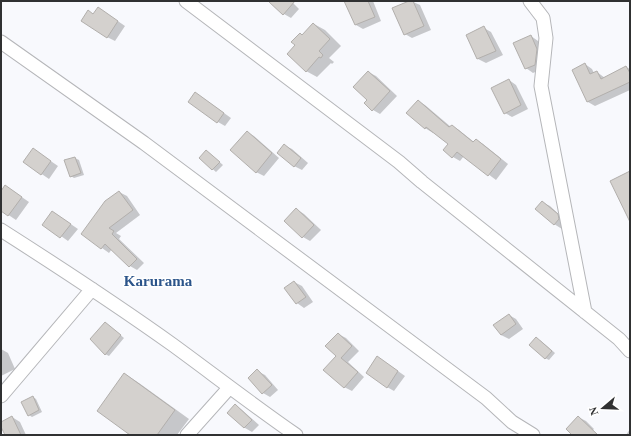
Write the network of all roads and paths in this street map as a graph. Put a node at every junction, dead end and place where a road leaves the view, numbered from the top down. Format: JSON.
{"nodes":[{"id":1,"x":186,"y":1,"type":"edge"},
{"id":2,"x":530,"y":1,"type":"edge"},
{"id":3,"x":1,"y":42,"type":"edge"},
{"id":4,"x":1,"y":230,"type":"edge"},
{"id":5,"x":92,"y":289,"type":"junction"},
{"id":6,"x":585,"y":312,"type":"junction"},
{"id":7,"x":630,"y":351,"type":"edge"},
{"id":8,"x":229,"y":388,"type":"junction"},
{"id":9,"x":1,"y":396,"type":"edge"},
{"id":10,"x":187,"y":435,"type":"edge"},
{"id":11,"x":296,"y":435,"type":"edge"},
{"id":12,"x":533,"y":435,"type":"edge"}],
"edges":[{"from":1,"to":6,"type":"street"},
{"from":2,"to":6,"type":"street"},
{"from":3,"to":12,"type":"street"},
{"from":4,"to":5,"type":"street"},
{"from":5,"to":8,"type":"street"},
{"from":5,"to":9,"type":"street"},
{"from":6,"to":7,"type":"street"},
{"from":8,"to":10,"type":"street"},
{"from":8,"to":11,"type":"street"}]}
